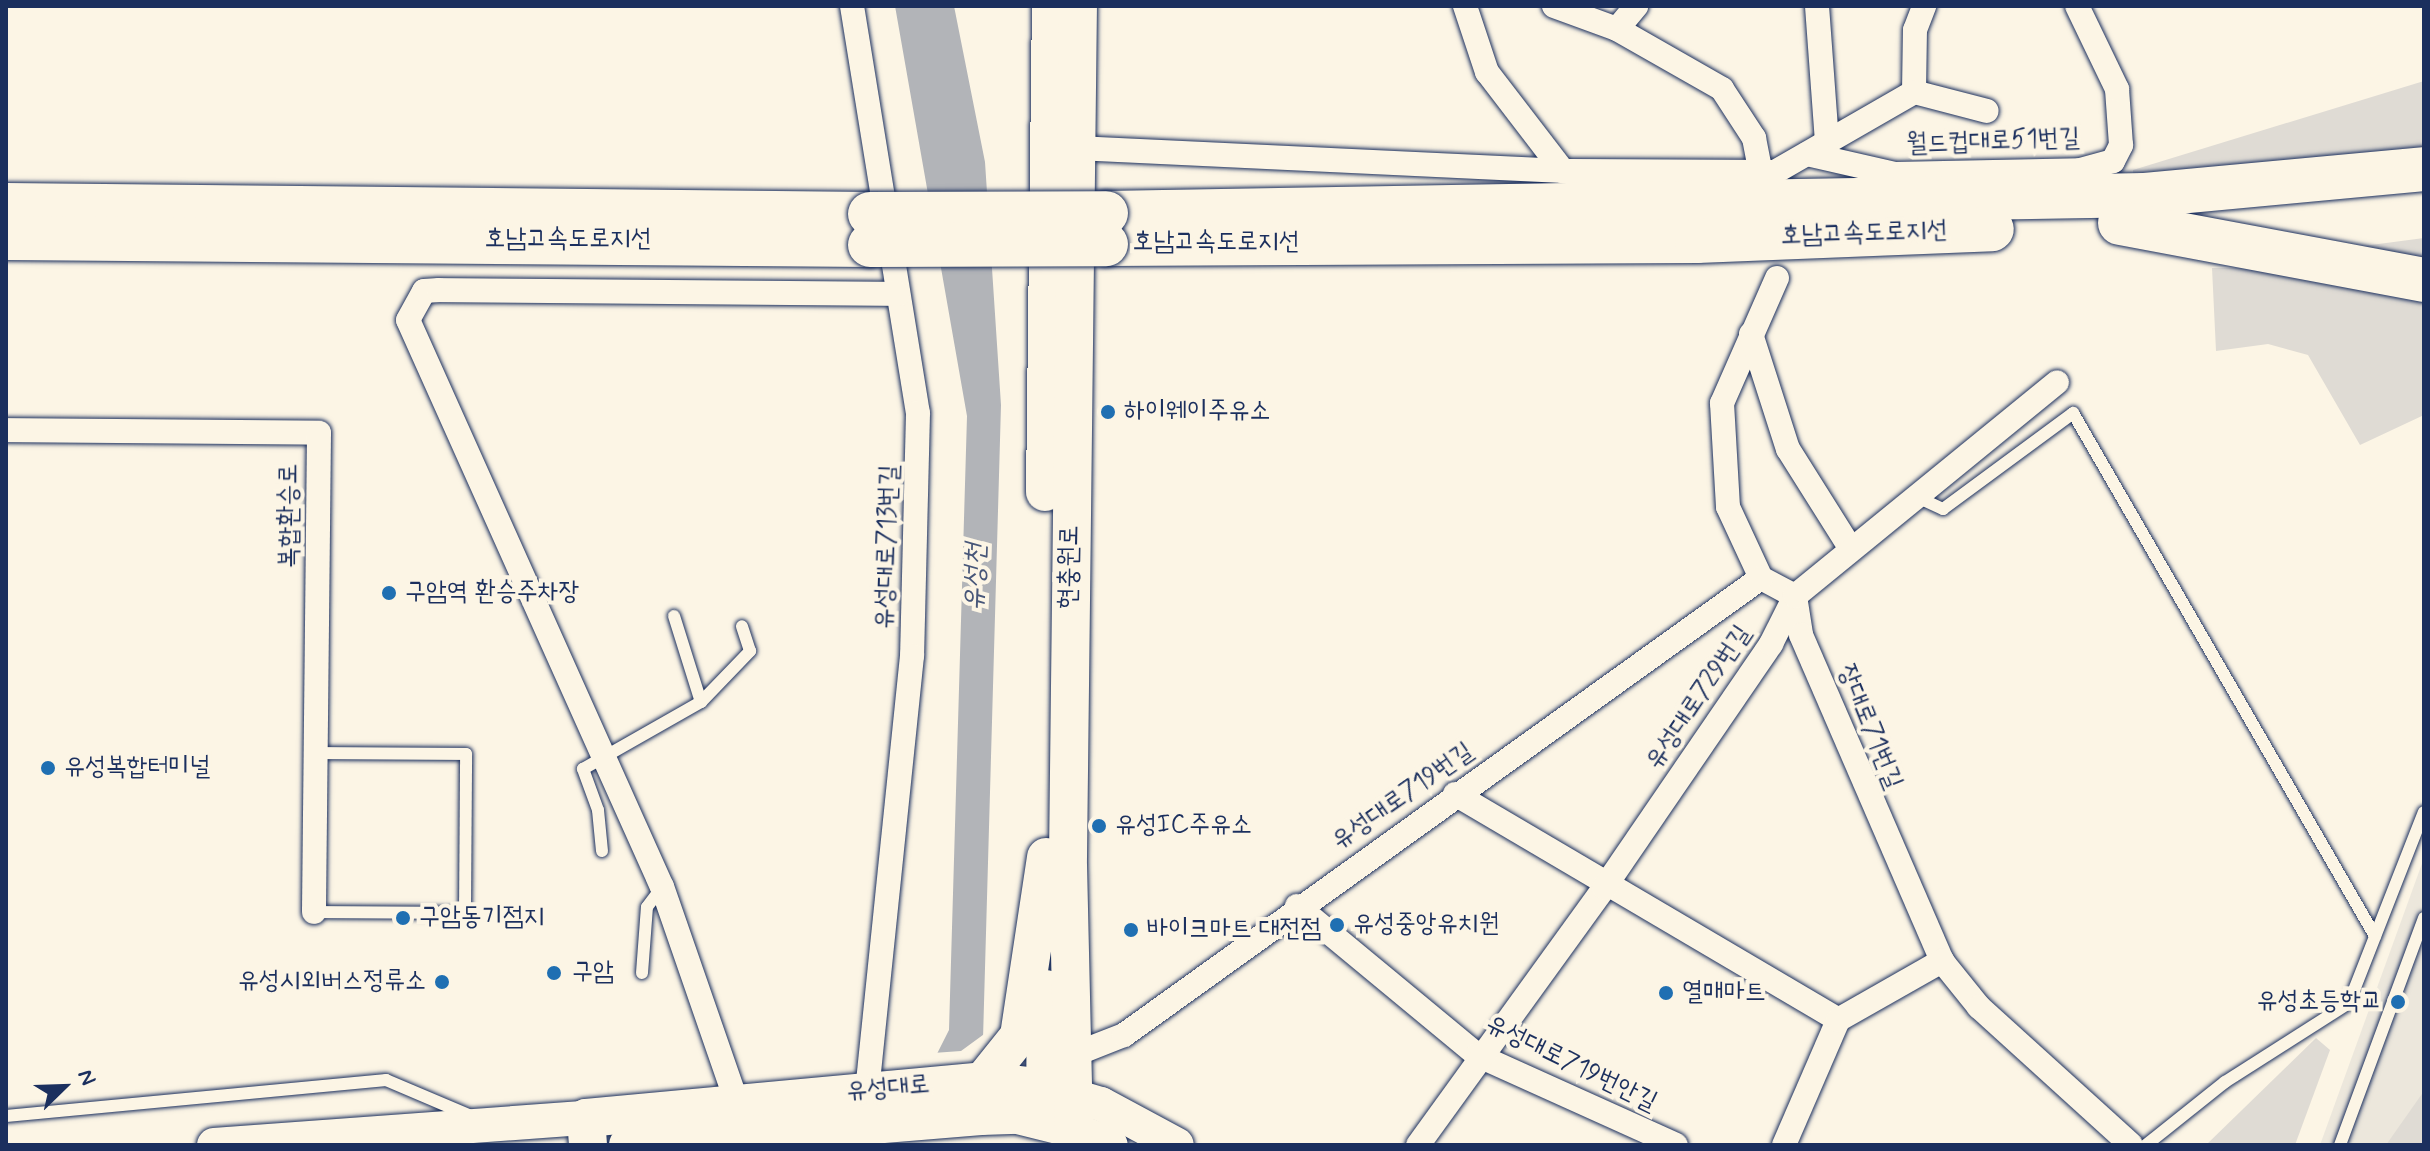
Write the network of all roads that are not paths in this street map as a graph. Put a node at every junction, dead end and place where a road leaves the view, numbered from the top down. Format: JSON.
{"nodes":[{"id":1,"x":852,"y":6,"type":"edge"},
{"id":2,"x":1051,"y":6,"type":"edge"},
{"id":3,"x":1078,"y":6,"type":"edge"},
{"id":4,"x":1465,"y":6,"type":"edge"},
{"id":5,"x":1554,"y":6,"type":"edge"},
{"id":6,"x":1636,"y":6,"type":"edge"},
{"id":7,"x":1817,"y":6,"type":"edge"},
{"id":8,"x":1924,"y":6,"type":"edge"},
{"id":9,"x":2077,"y":6,"type":"edge"},
{"id":10,"x":1617,"y":29,"type":"junction"},
{"id":11,"x":1914,"y":92,"type":"junction"},
{"id":12,"x":1987,"y":111,"type":"dead end"},
{"id":13,"x":1076,"y":148,"type":"junction"},
{"id":14,"x":1817,"y":149,"type":"junction"},
{"id":15,"x":2424,"y":169,"type":"edge"},
{"id":16,"x":1563,"y":171,"type":"junction"},
{"id":17,"x":1770,"y":177,"type":"junction"},
{"id":18,"x":2424,"y":196,"type":"edge"},
{"id":19,"x":6,"y":205,"type":"edge"},
{"id":20,"x":2120,"y":223,"type":"junction"},
{"id":21,"x":870,"y":229,"type":"junction"},
{"id":22,"x":1106,"y":229,"type":"junction"},
{"id":23,"x":6,"y":238,"type":"edge"},
{"id":24,"x":1777,"y":278,"type":"dead end"},
{"id":25,"x":2424,"y":280,"type":"edge"},
{"id":26,"x":898,"y":294,"type":"junction"},
{"id":27,"x":1751,"y":334,"type":"junction"},
{"id":28,"x":2057,"y":382,"type":"dead end"},
{"id":29,"x":6,"y":430,"type":"edge"},
{"id":30,"x":1912,"y":495,"type":"junction"},
{"id":31,"x":1849,"y":546,"type":"junction"},
{"id":32,"x":1761,"y":578,"type":"junction"},
{"id":33,"x":1795,"y":596,"type":"junction"},
{"id":34,"x":674,"y":616,"type":"dead end"},
{"id":35,"x":742,"y":626,"type":"dead end"},
{"id":36,"x":701,"y":702,"type":"junction"},
{"id":37,"x":316,"y":753,"type":"junction"},
{"id":38,"x":604,"y":759,"type":"junction"},
{"id":39,"x":1455,"y":794,"type":"junction"},
{"id":40,"x":2424,"y":812,"type":"edge"},
{"id":41,"x":602,"y":851,"type":"dead end"},
{"id":42,"x":1046,"y":857,"type":"junction"},
{"id":43,"x":662,"y":887,"type":"junction"},
{"id":44,"x":1604,"y":888,"type":"junction"},
{"id":45,"x":1297,"y":906,"type":"junction"},
{"id":46,"x":314,"y":912,"type":"joint"},
{"id":47,"x":2424,"y":918,"type":"edge"},
{"id":48,"x":2375,"y":936,"type":"junction"},
{"id":49,"x":1942,"y":961,"type":"junction"},
{"id":50,"x":642,"y":973,"type":"dead end"},
{"id":51,"x":1838,"y":1020,"type":"junction"},
{"id":52,"x":1073,"y":1055,"type":"junction"},
{"id":53,"x":1477,"y":1055,"type":"junction"},
{"id":54,"x":982,"y":1098,"type":"junction"},
{"id":55,"x":870,"y":1102,"type":"junction"},
{"id":56,"x":737,"y":1103,"type":"junction"},
{"id":57,"x":6,"y":1116,"type":"edge"},
{"id":58,"x":1057,"y":1120,"type":"edge"},
{"id":59,"x":499,"y":1127,"type":"junction"},
{"id":60,"x":587,"y":1131,"type":"edge"},
{"id":61,"x":768,"y":1138,"type":"edge"},
{"id":62,"x":214,"y":1145,"type":"edge"},
{"id":63,"x":628,"y":1145,"type":"edge"},
{"id":64,"x":1111,"y":1145,"type":"edge"},
{"id":65,"x":1177,"y":1145,"type":"edge"},
{"id":66,"x":1418,"y":1145,"type":"edge"},
{"id":67,"x":1676,"y":1145,"type":"edge"},
{"id":68,"x":1784,"y":1145,"type":"edge"},
{"id":69,"x":2131,"y":1145,"type":"edge"},
{"id":70,"x":2146,"y":1145,"type":"edge"},
{"id":71,"x":2340,"y":1145,"type":"edge"}],
"edges":[{"from":1,"to":26,"type":"street","name":"유성대로713번길"},
{"from":2,"to":42,"type":"main road","name":"현충원로"},
{"from":3,"to":13,"type":"main road","name":"현충원로"},
{"from":4,"to":16,"type":"street"},
{"from":5,"to":10,"type":"street"},
{"from":6,"to":10,"type":"street"},
{"from":7,"to":14,"type":"street"},
{"from":8,"to":11,"type":"street","name":"월드컵대로51번길"},
{"from":9,"to":14,"type":"street","name":"월드컵대로51번길"},
{"from":10,"to":17,"type":"street"},
{"from":11,"to":12,"type":"street","name":"월드컵대로51번길"},
{"from":11,"to":14,"type":"street","name":"월드컵대로51번길"},
{"from":13,"to":16,"type":"street","name":"월드컵대로51번길"},
{"from":13,"to":52,"type":"main road","name":"현충원로"},
{"from":14,"to":17,"type":"street","name":"월드컵대로51번길"},
{"from":15,"to":22,"type":"highway","name":"호남고속도로지선"},
{"from":16,"to":17,"type":"street","name":"월드컵대로51번길"},
{"from":18,"to":20,"type":"highway","name":"호남고속도로지선"},
{"from":19,"to":21,"type":"highway","name":"호남고속도로지선"},
{"from":20,"to":22,"type":"highway","name":"호남고속도로지선"},
{"from":20,"to":25,"type":"highway"},
{"from":21,"to":22,"type":"highway","name":"호남고속도로지선","bridge":true},
{"from":21,"to":23,"type":"highway","name":"호남고속도로지선"},
{"from":24,"to":27,"type":"street"},
{"from":26,"to":38,"type":"street"},
{"from":26,"to":55,"type":"street","name":"유성대로713번길"},
{"from":27,"to":31,"type":"street"},
{"from":27,"to":32,"type":"street"},
{"from":28,"to":30,"type":"street","name":"유성대로729번길"},
{"from":29,"to":37,"type":"street","name":"복합환승로"},
{"from":30,"to":31,"type":"street","name":"유성대로729번길"},
{"from":30,"to":48,"type":"lane"},
{"from":31,"to":33,"type":"street","name":"유성대로729번길"},
{"from":32,"to":33,"type":"street"},
{"from":32,"to":39,"type":"street","name":"유성대로719번길"},
{"from":33,"to":44,"type":"street","name":"유성대로729번길"},
{"from":33,"to":49,"type":"street","name":"장대로71번길"},
{"from":34,"to":36,"type":"lane"},
{"from":35,"to":36,"type":"lane"},
{"from":36,"to":38,"type":"lane"},
{"from":37,"to":46,"type":"street","name":"복합환승로"},
{"from":37,"to":46,"type":"lane"},
{"from":38,"to":41,"type":"lane"},
{"from":38,"to":43,"type":"street"},
{"from":39,"to":44,"type":"street"},
{"from":39,"to":45,"type":"street","name":"유성대로719번길"},
{"from":40,"to":48,"type":"lane"},
{"from":42,"to":54,"type":"main road"},
{"from":42,"to":58,"type":"main road"},
{"from":43,"to":50,"type":"lane"},
{"from":43,"to":56,"type":"street"},
{"from":44,"to":51,"type":"street"},
{"from":44,"to":53,"type":"street","name":"유성대로729번길"},
{"from":45,"to":52,"type":"street","name":"유성대로719번길"},
{"from":45,"to":53,"type":"street","name":"유성대로719번안길"},
{"from":47,"to":71,"type":"lane"},
{"from":48,"to":70,"type":"lane"},
{"from":49,"to":51,"type":"street"},
{"from":49,"to":69,"type":"street","name":"장대로71번길"},
{"from":51,"to":68,"type":"street"},
{"from":52,"to":58,"type":"main road","name":"현충원로"},
{"from":53,"to":66,"type":"street","name":"유성대로729번길"},
{"from":53,"to":67,"type":"street","name":"유성대로719번안길"},
{"from":54,"to":55,"type":"main road","name":"유성대로"},
{"from":54,"to":58,"type":"main road","name":"유성대로"},
{"from":55,"to":56,"type":"main road","name":"유성대로"},
{"from":55,"to":61,"type":"main road"},
{"from":56,"to":60,"type":"main road","name":"유성대로"},
{"from":57,"to":59,"type":"lane"},
{"from":58,"to":64,"type":"street","name":"유성대로"},
{"from":58,"to":65,"type":"street","name":"유성대로"},
{"from":59,"to":60,"type":"street","name":"유성대로"},
{"from":59,"to":62,"type":"street","name":"유성대로"},
{"from":61,"to":63,"type":"main road"}]}
